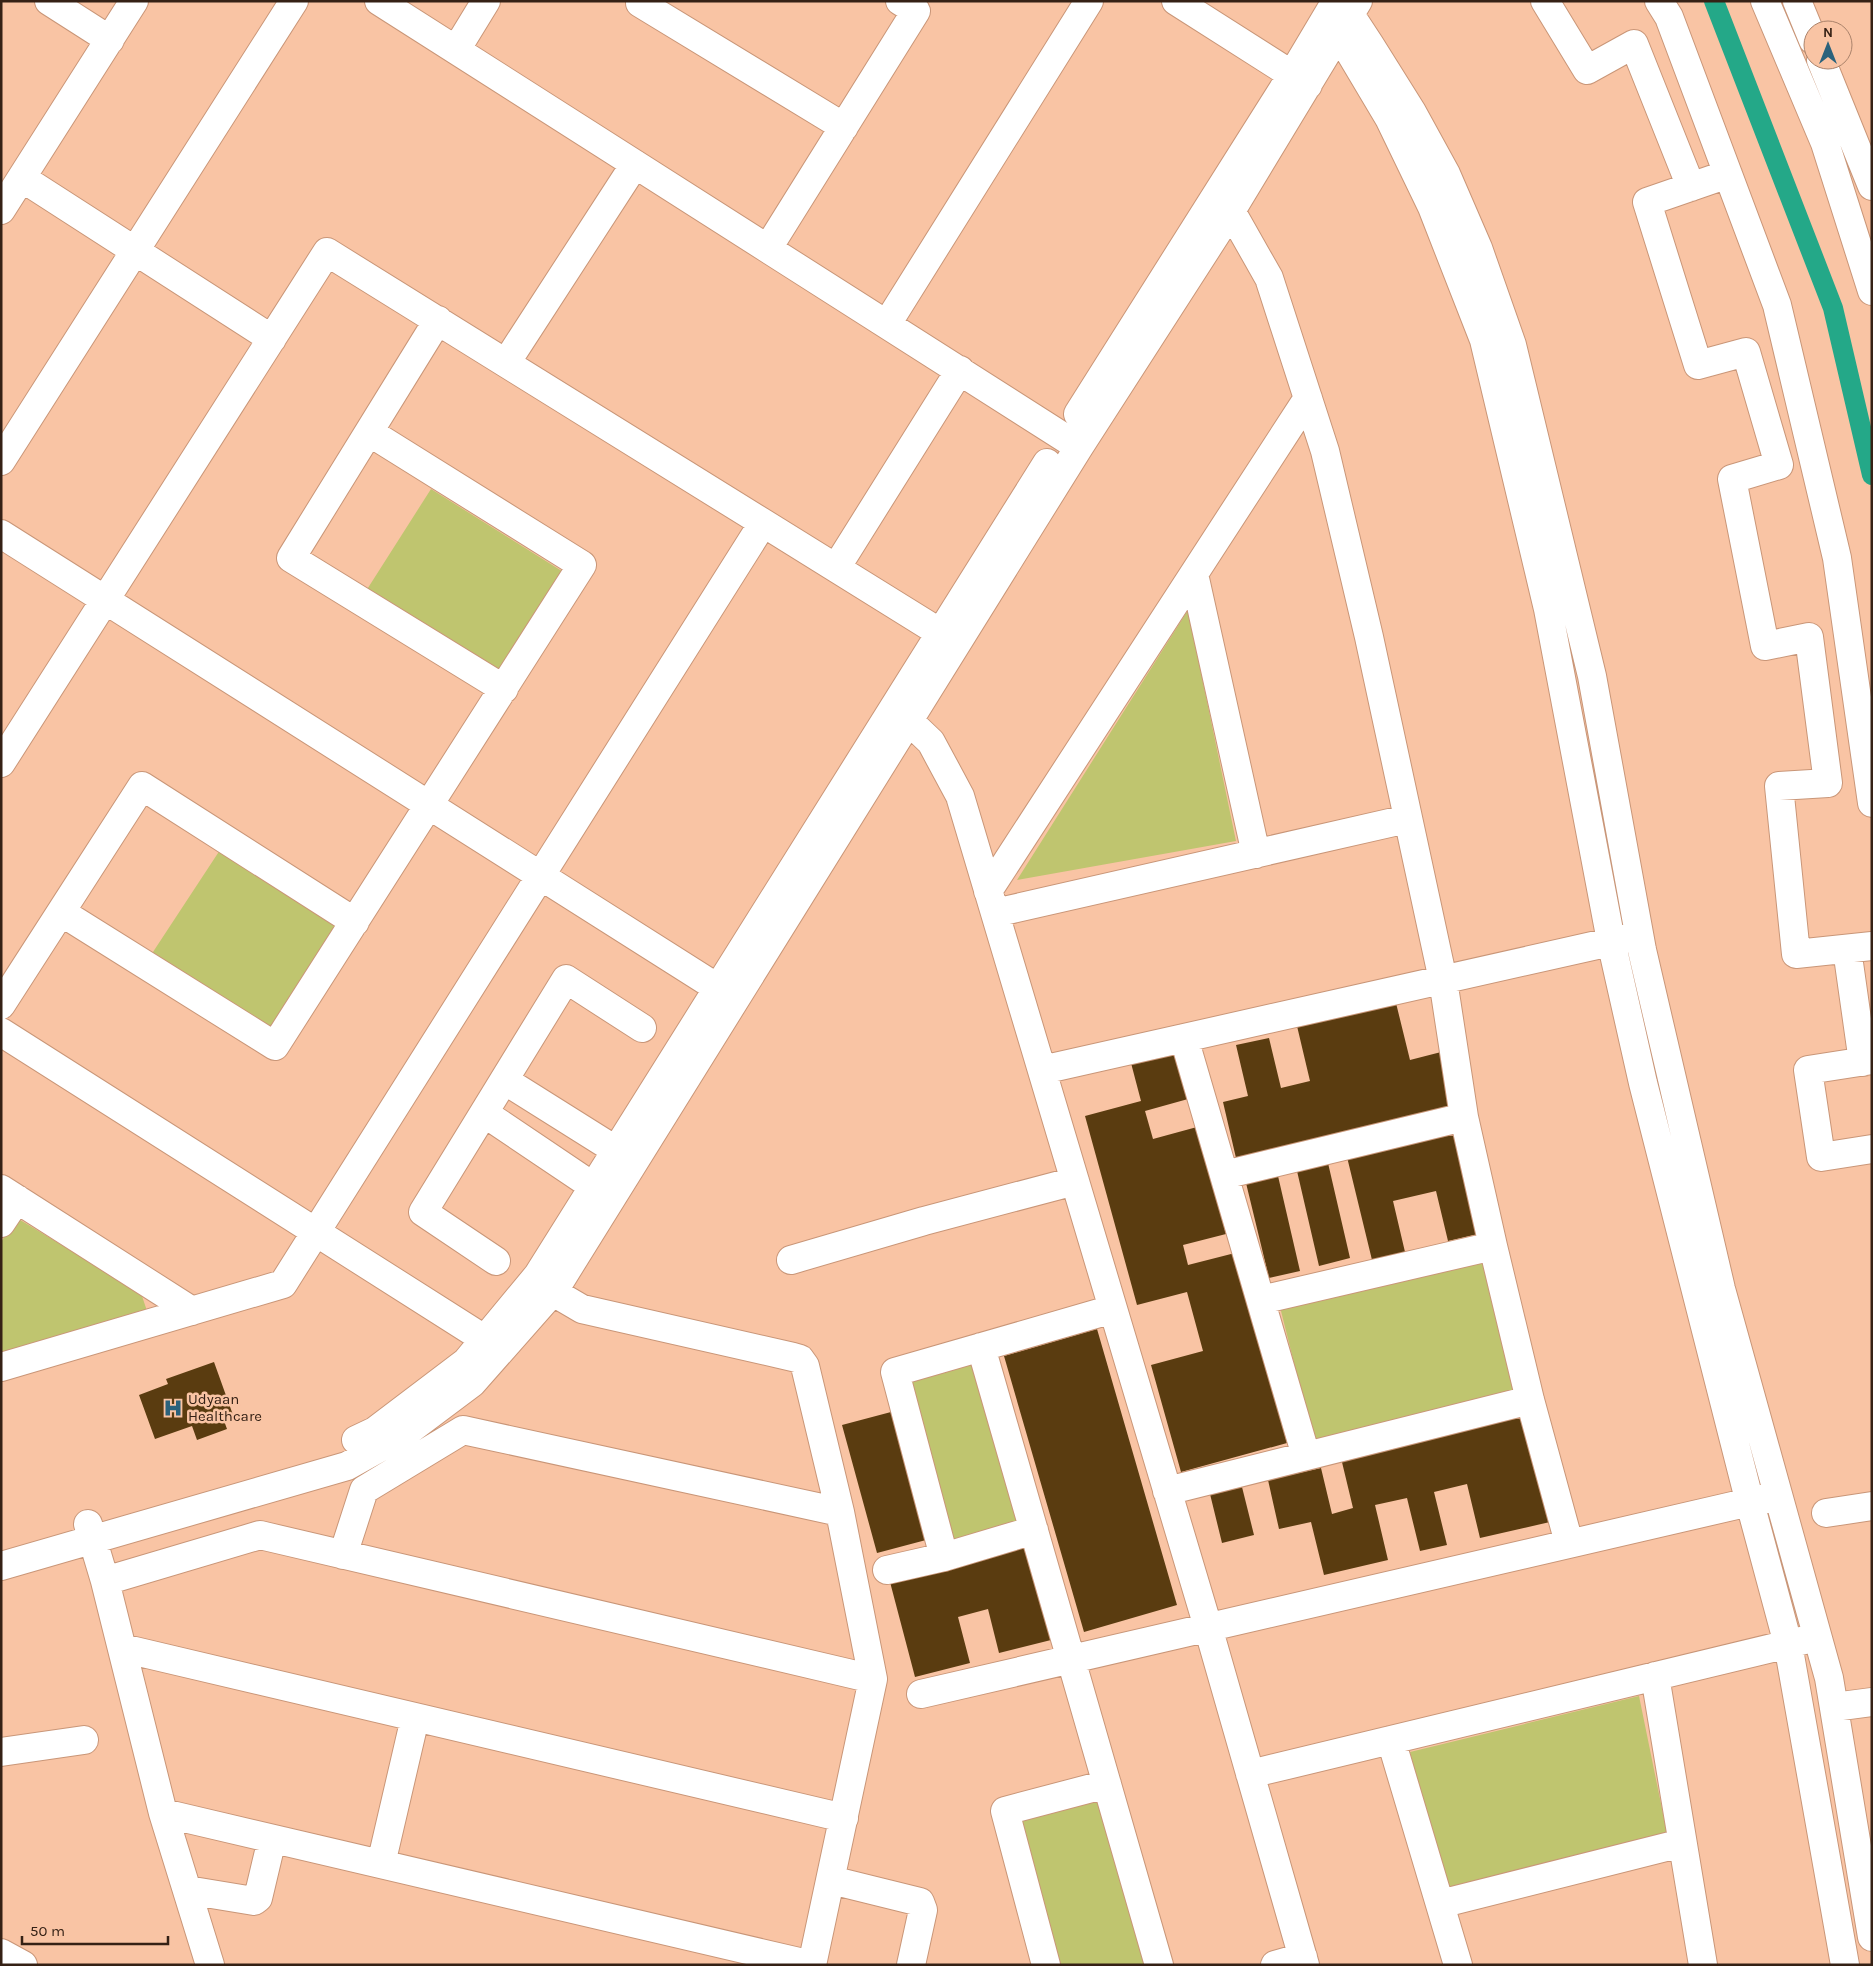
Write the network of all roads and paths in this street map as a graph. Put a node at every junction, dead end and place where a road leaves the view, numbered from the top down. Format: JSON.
{"nodes":[{"id":1,"x":49,"y":1,"type":"edge"},
{"id":2,"x":134,"y":1,"type":"edge"},
{"id":3,"x":294,"y":1,"type":"edge"},
{"id":4,"x":379,"y":1,"type":"edge"},
{"id":5,"x":486,"y":1,"type":"edge"},
{"id":6,"x":642,"y":1,"type":"edge"},
{"id":7,"x":900,"y":1,"type":"edge"},
{"id":8,"x":1089,"y":1,"type":"edge"},
{"id":9,"x":1176,"y":1,"type":"edge"},
{"id":10,"x":1545,"y":1,"type":"edge"},
{"id":11,"x":1660,"y":1,"type":"edge"},
{"id":12,"x":1764,"y":1,"type":"edge"},
{"id":13,"x":1798,"y":1,"type":"edge"},
{"id":14,"x":1341,"y":13,"type":"edge"},
{"id":15,"x":1805,"y":20,"type":"edge"},
{"id":16,"x":110,"y":40,"type":"junction"},
{"id":17,"x":456,"y":50,"type":"junction"},
{"id":18,"x":1825,"y":70,"type":"edge"},
{"id":19,"x":1300,"y":80,"type":"junction"},
{"id":20,"x":844,"y":128,"type":"junction"},
{"id":21,"x":635,"y":164,"type":"junction"},
{"id":22,"x":1728,"y":174,"type":"junction"},
{"id":23,"x":1872,"y":186,"type":"edge"},
{"id":24,"x":1691,"y":187,"type":"junction"},
{"id":25,"x":9,"y":191,"type":"edge"},
{"id":26,"x":1231,"y":211,"type":"junction"},
{"id":27,"x":768,"y":248,"type":"junction"},
{"id":28,"x":135,"y":251,"type":"junction"},
{"id":29,"x":1872,"y":291,"type":"edge"},
{"id":30,"x":438,"y":320,"type":"junction"},
{"id":31,"x":887,"y":324,"type":"junction"},
{"id":32,"x":272,"y":339,"type":"junction"},
{"id":33,"x":506,"y":362,"type":"junction"},
{"id":34,"x":960,"y":370,"type":"junction"},
{"id":35,"x":1308,"y":398,"type":"junction"},
{"id":36,"x":369,"y":432,"type":"junction"},
{"id":37,"x":1071,"y":442,"type":"junction"},
{"id":38,"x":1,"y":461,"type":"edge"},
{"id":39,"x":763,"y":523,"type":"junction"},
{"id":40,"x":1,"y":534,"type":"edge"},
{"id":41,"x":1550,"y":560,"type":"junction"},
{"id":42,"x":836,"y":568,"type":"junction"},
{"id":43,"x":1194,"y":574,"type":"junction"},
{"id":44,"x":105,"y":600,"type":"junction"},
{"id":45,"x":1574,"y":602,"type":"junction"},
{"id":46,"x":1548,"y":609,"type":"junction"},
{"id":47,"x":949,"y":638,"type":"junction"},
{"id":48,"x":504,"y":689,"type":"junction"},
{"id":49,"x":909,"y":721,"type":"junction"},
{"id":50,"x":1,"y":764,"type":"edge"},
{"id":51,"x":1872,"y":803,"type":"edge"},
{"id":52,"x":430,"y":805,"type":"junction"},
{"id":53,"x":1407,"y":819,"type":"junction"},
{"id":54,"x":1256,"y":854,"type":"junction"},
{"id":55,"x":541,"y":876,"type":"junction"},
{"id":56,"x":991,"y":902,"type":"junction"},
{"id":57,"x":61,"y":912,"type":"junction"},
{"id":58,"x":355,"y":922,"type":"junction"},
{"id":59,"x":1639,"y":935,"type":"junction"},
{"id":60,"x":1611,"y":941,"type":"junction"},
{"id":61,"x":1859,"y":947,"type":"edge"},
{"id":62,"x":1443,"y":980,"type":"junction"},
{"id":63,"x":727,"y":994,"type":"junction"},
{"id":64,"x":1,"y":1005,"type":"edge"},
{"id":65,"x":642,"y":1028,"type":"dead end"},
{"id":66,"x":1,"y":1032,"type":"edge"},
{"id":67,"x":1184,"y":1038,"type":"junction"},
{"id":68,"x":1868,"y":1061,"type":"edge"},
{"id":69,"x":1042,"y":1070,"type":"junction"},
{"id":70,"x":504,"y":1080,"type":"junction"},
{"id":71,"x":484,"y":1113,"type":"junction"},
{"id":72,"x":1464,"y":1117,"type":"junction"},
{"id":73,"x":1872,"y":1149,"type":"edge"},
{"id":74,"x":617,"y":1151,"type":"junction"},
{"id":75,"x":1224,"y":1175,"type":"junction"},
{"id":76,"x":1075,"y":1180,"type":"junction"},
{"id":77,"x":594,"y":1187,"type":"junction"},
{"id":78,"x":9,"y":1194,"type":"edge"},
{"id":79,"x":1,"y":1223,"type":"edge"},
{"id":80,"x":317,"y":1232,"type":"junction"},
{"id":81,"x":1493,"y":1246,"type":"junction"},
{"id":82,"x":791,"y":1260,"type":"dead end"},
{"id":83,"x":496,"y":1261,"type":"dead end"},
{"id":84,"x":553,"y":1292,"type":"junction"},
{"id":85,"x":1260,"y":1300,"type":"junction"},
{"id":86,"x":1113,"y":1309,"type":"junction"},
{"id":87,"x":192,"y":1311,"type":"junction"},
{"id":88,"x":493,"y":1344,"type":"junction"},
{"id":89,"x":982,"y":1347,"type":"junction"},
{"id":90,"x":1,"y":1367,"type":"edge"},
{"id":91,"x":1530,"y":1400,"type":"junction"},
{"id":92,"x":1306,"y":1456,"type":"junction"},
{"id":93,"x":1167,"y":1491,"type":"junction"},
{"id":94,"x":1778,"y":1495,"type":"junction"},
{"id":95,"x":1750,"y":1503,"type":"junction"},
{"id":96,"x":1872,"y":1506,"type":"edge"},
{"id":97,"x":840,"y":1512,"type":"junction"},
{"id":98,"x":1826,"y":1513,"type":"dead end"},
{"id":99,"x":1034,"y":1530,"type":"junction"},
{"id":100,"x":91,"y":1532,"type":"junction"},
{"id":101,"x":1569,"y":1543,"type":"junction"},
{"id":102,"x":1,"y":1550,"type":"edge"},
{"id":103,"x":343,"y":1555,"type":"junction"},
{"id":104,"x":944,"y":1557,"type":"junction"},
{"id":105,"x":1,"y":1566,"type":"edge"},
{"id":106,"x":887,"y":1570,"type":"dead end"},
{"id":107,"x":105,"y":1581,"type":"junction"},
{"id":108,"x":1208,"y":1627,"type":"junction"},
{"id":109,"x":1817,"y":1637,"type":"junction"},
{"id":110,"x":1788,"y":1644,"type":"junction"},
{"id":111,"x":122,"y":1648,"type":"junction"},
{"id":112,"x":1072,"y":1659,"type":"junction"},
{"id":113,"x":1655,"y":1676,"type":"junction"},
{"id":114,"x":873,"y":1678,"type":"junction"},
{"id":115,"x":921,"y":1694,"type":"dead end"},
{"id":116,"x":1872,"y":1702,"type":"edge"},
{"id":117,"x":1834,"y":1707,"type":"junction"},
{"id":118,"x":415,"y":1718,"type":"junction"},
{"id":119,"x":84,"y":1740,"type":"dead end"},
{"id":120,"x":1391,"y":1740,"type":"junction"},
{"id":121,"x":1,"y":1752,"type":"edge"},
{"id":122,"x":1250,"y":1774,"type":"junction"},
{"id":123,"x":1108,"y":1784,"type":"junction"},
{"id":124,"x":163,"y":1813,"type":"junction"},
{"id":125,"x":844,"y":1818,"type":"junction"},
{"id":126,"x":272,"y":1839,"type":"junction"},
{"id":127,"x":1682,"y":1843,"type":"junction"},
{"id":128,"x":381,"y":1864,"type":"junction"},
{"id":129,"x":831,"y":1880,"type":"junction"},
{"id":130,"x":186,"y":1890,"type":"junction"},
{"id":131,"x":1869,"y":1899,"type":"edge"},
{"id":132,"x":1440,"y":1904,"type":"junction"},
{"id":133,"x":1872,"y":1937,"type":"edge"},
{"id":134,"x":1,"y":1953,"type":"edge"},
{"id":135,"x":1304,"y":1961,"type":"edge"},
{"id":136,"x":23,"y":1965,"type":"edge"},
{"id":137,"x":210,"y":1965,"type":"edge"},
{"id":138,"x":812,"y":1965,"type":"edge"},
{"id":139,"x":911,"y":1965,"type":"edge"},
{"id":140,"x":1046,"y":1965,"type":"edge"},
{"id":141,"x":1160,"y":1965,"type":"edge"},
{"id":142,"x":1275,"y":1965,"type":"edge"},
{"id":143,"x":1458,"y":1965,"type":"edge"},
{"id":144,"x":1703,"y":1965,"type":"edge"},
{"id":145,"x":1845,"y":1965,"type":"edge"}],
"edges":[{"from":1,"to":16,"type":"street"},
{"from":2,"to":16,"type":"street"},
{"from":3,"to":28,"type":"street"},
{"from":4,"to":17,"type":"street"},
{"from":5,"to":17,"type":"street"},
{"from":6,"to":20,"type":"street"},
{"from":7,"to":20,"type":"street"},
{"from":8,"to":31,"type":"street"},
{"from":9,"to":19,"type":"street"},
{"from":10,"to":24,"type":"street"},
{"from":11,"to":22,"type":"street"},
{"from":12,"to":29,"type":"street"},
{"from":13,"to":15,"type":"street"},
{"from":14,"to":19,"type":"street"},
{"from":14,"to":41,"type":"street"},
{"from":16,"to":25,"type":"street"},
{"from":17,"to":21,"type":"street"},
{"from":18,"to":23,"type":"street"},
{"from":19,"to":26,"type":"street"},
{"from":19,"to":37,"type":"street"},
{"from":20,"to":27,"type":"street"},
{"from":21,"to":27,"type":"street"},
{"from":21,"to":33,"type":"street"},
{"from":22,"to":24,"type":"street"},
{"from":22,"to":51,"type":"street"},
{"from":24,"to":61,"type":"street"},
{"from":25,"to":28,"type":"street"},
{"from":26,"to":35,"type":"street"},
{"from":26,"to":37,"type":"street"},
{"from":27,"to":31,"type":"street"},
{"from":28,"to":32,"type":"street"},
{"from":28,"to":38,"type":"street"},
{"from":30,"to":32,"type":"street"},
{"from":30,"to":33,"type":"street"},
{"from":30,"to":36,"type":"street"},
{"from":31,"to":34,"type":"street"},
{"from":32,"to":44,"type":"street"},
{"from":33,"to":39,"type":"street"},
{"from":34,"to":37,"type":"street"},
{"from":34,"to":42,"type":"street"},
{"from":35,"to":43,"type":"street"},
{"from":35,"to":53,"type":"street"},
{"from":36,"to":48,"type":"street"},
{"from":36,"to":48,"type":"street"},
{"from":37,"to":47,"type":"street"},
{"from":39,"to":42,"type":"street"},
{"from":39,"to":55,"type":"street"},
{"from":40,"to":44,"type":"street"},
{"from":41,"to":45,"type":"street"},
{"from":41,"to":46,"type":"street"},
{"from":42,"to":47,"type":"street"},
{"from":43,"to":54,"type":"street"},
{"from":43,"to":56,"type":"street"},
{"from":44,"to":50,"type":"street"},
{"from":44,"to":52,"type":"street"},
{"from":45,"to":46,"type":"street"},
{"from":45,"to":59,"type":"street"},
{"from":46,"to":60,"type":"street"},
{"from":47,"to":49,"type":"street"},
{"from":47,"to":63,"type":"street"},
{"from":48,"to":52,"type":"street"},
{"from":49,"to":56,"type":"street"},
{"from":49,"to":63,"type":"street"},
{"from":52,"to":55,"type":"street"},
{"from":52,"to":58,"type":"street"},
{"from":53,"to":54,"type":"street"},
{"from":53,"to":62,"type":"street"},
{"from":54,"to":56,"type":"street"},
{"from":55,"to":63,"type":"street"},
{"from":55,"to":80,"type":"street"},
{"from":56,"to":69,"type":"street"},
{"from":57,"to":58,"type":"street"},
{"from":57,"to":58,"type":"street"},
{"from":57,"to":64,"type":"street"},
{"from":59,"to":60,"type":"street"},
{"from":59,"to":94,"type":"street"},
{"from":60,"to":62,"type":"street"},
{"from":60,"to":95,"type":"street"},
{"from":61,"to":68,"type":"street"},
{"from":62,"to":67,"type":"street"},
{"from":62,"to":72,"type":"street"},
{"from":63,"to":74,"type":"street"},
{"from":63,"to":84,"type":"street"},
{"from":65,"to":70,"type":"street"},
{"from":66,"to":80,"type":"street"},
{"from":67,"to":69,"type":"street"},
{"from":67,"to":75,"type":"street"},
{"from":68,"to":73,"type":"street"},
{"from":69,"to":76,"type":"street"},
{"from":70,"to":71,"type":"street"},
{"from":70,"to":74,"type":"street"},
{"from":71,"to":77,"type":"street"},
{"from":71,"to":83,"type":"street"},
{"from":72,"to":75,"type":"street"},
{"from":72,"to":81,"type":"street"},
{"from":74,"to":77,"type":"street"},
{"from":75,"to":85,"type":"street"},
{"from":76,"to":82,"type":"street"},
{"from":76,"to":86,"type":"street"},
{"from":77,"to":88,"type":"street"},
{"from":78,"to":79,"type":"street"},
{"from":78,"to":87,"type":"street"},
{"from":80,"to":87,"type":"street"},
{"from":80,"to":88,"type":"street"},
{"from":81,"to":85,"type":"street"},
{"from":81,"to":91,"type":"street"},
{"from":84,"to":88,"type":"street"},
{"from":84,"to":97,"type":"street"},
{"from":85,"to":92,"type":"street"},
{"from":86,"to":89,"type":"street"},
{"from":86,"to":93,"type":"street"},
{"from":87,"to":90,"type":"street"},
{"from":88,"to":100,"type":"street"},
{"from":89,"to":99,"type":"street"},
{"from":89,"to":104,"type":"street"},
{"from":91,"to":92,"type":"street"},
{"from":91,"to":101,"type":"street"},
{"from":92,"to":93,"type":"street"},
{"from":93,"to":108,"type":"street"},
{"from":94,"to":95,"type":"street"},
{"from":94,"to":109,"type":"street"},
{"from":95,"to":101,"type":"street"},
{"from":95,"to":110,"type":"street"},
{"from":96,"to":98,"type":"street"},
{"from":97,"to":103,"type":"street"},
{"from":97,"to":114,"type":"street"},
{"from":99,"to":104,"type":"street"},
{"from":99,"to":112,"type":"street"},
{"from":100,"to":102,"type":"street"},
{"from":100,"to":105,"type":"street"},
{"from":100,"to":107,"type":"street"},
{"from":101,"to":108,"type":"street"},
{"from":103,"to":107,"type":"street"},
{"from":103,"to":114,"type":"street"},
{"from":104,"to":106,"type":"street"},
{"from":107,"to":111,"type":"street"},
{"from":108,"to":112,"type":"street"},
{"from":108,"to":122,"type":"street"},
{"from":109,"to":110,"type":"street"},
{"from":109,"to":117,"type":"street"},
{"from":110,"to":113,"type":"street"},
{"from":110,"to":145,"type":"street"},
{"from":111,"to":118,"type":"street"},
{"from":111,"to":124,"type":"street"},
{"from":112,"to":115,"type":"street"},
{"from":112,"to":123,"type":"street"},
{"from":113,"to":120,"type":"street"},
{"from":113,"to":127,"type":"street"},
{"from":114,"to":125,"type":"street"},
{"from":116,"to":117,"type":"street"},
{"from":117,"to":131,"type":"street"},
{"from":118,"to":125,"type":"street"},
{"from":118,"to":128,"type":"street"},
{"from":119,"to":121,"type":"street"},
{"from":120,"to":122,"type":"street"},
{"from":120,"to":132,"type":"street"},
{"from":122,"to":135,"type":"street"},
{"from":123,"to":140,"type":"street"},
{"from":123,"to":141,"type":"street"},
{"from":124,"to":126,"type":"street"},
{"from":124,"to":130,"type":"street"},
{"from":125,"to":129,"type":"street"},
{"from":126,"to":128,"type":"street"},
{"from":126,"to":130,"type":"street"},
{"from":127,"to":132,"type":"street"},
{"from":127,"to":144,"type":"street"},
{"from":128,"to":138,"type":"street"},
{"from":129,"to":138,"type":"street"},
{"from":129,"to":139,"type":"street"},
{"from":130,"to":137,"type":"street"},
{"from":131,"to":133,"type":"street"},
{"from":132,"to":143,"type":"street"},
{"from":134,"to":136,"type":"street"},
{"from":135,"to":142,"type":"street"}]}
